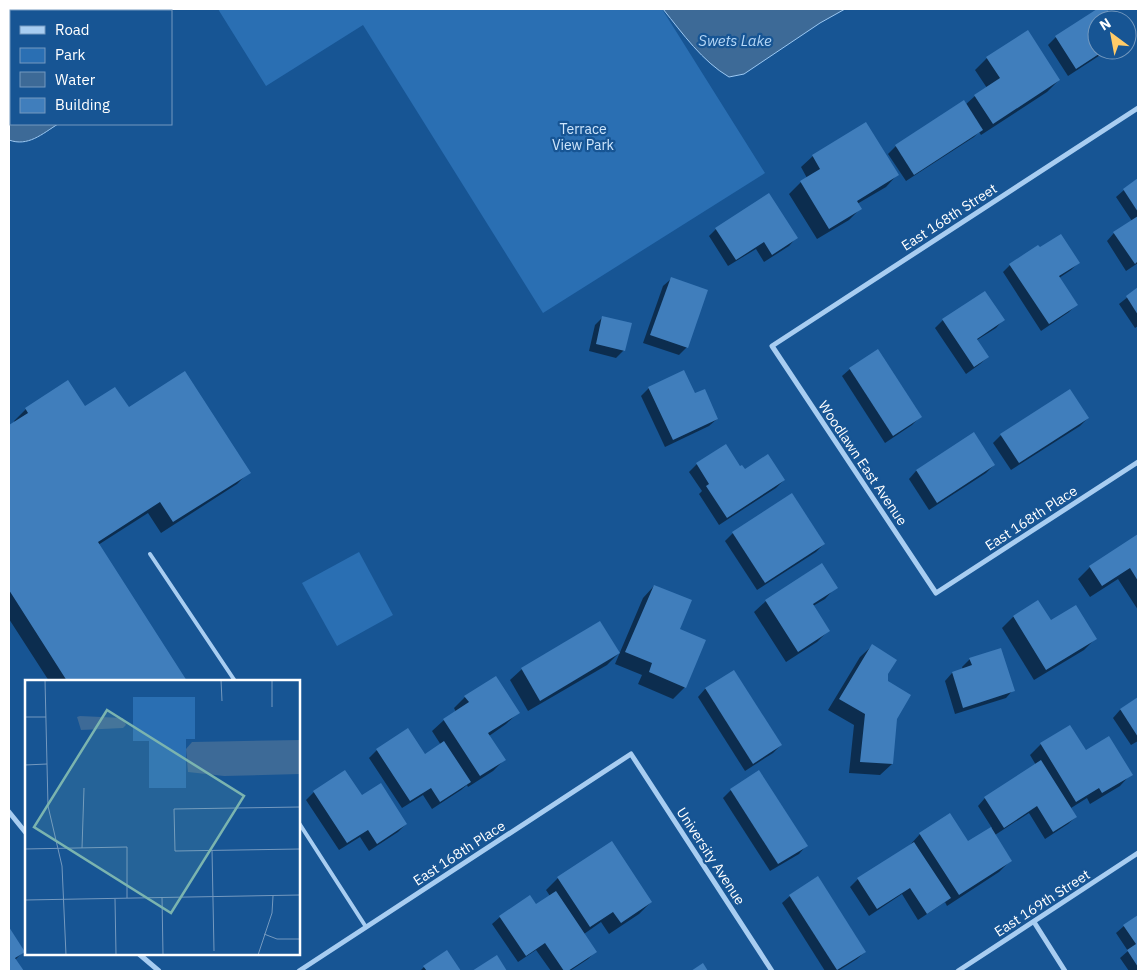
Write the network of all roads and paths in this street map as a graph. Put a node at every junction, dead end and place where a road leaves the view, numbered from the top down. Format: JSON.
{"nodes":[{"id":1,"x":1138,"y":108,"type":"edge"},
{"id":2,"x":772,"y":346,"type":"joint"},
{"id":3,"x":1138,"y":462,"type":"edge"},
{"id":4,"x":150,"y":554,"type":"dead end"},
{"id":5,"x":936,"y":593,"type":"joint"},
{"id":6,"x":234,"y":680,"type":"edge"},
{"id":7,"x":631,"y":754,"type":"joint"},
{"id":8,"x":9,"y":812,"type":"edge"},
{"id":9,"x":300,"y":825,"type":"edge"},
{"id":10,"x":25,"y":832,"type":"edge"},
{"id":11,"x":1138,"y":853,"type":"edge"},
{"id":12,"x":1034,"y":922,"type":"junction"},
{"id":13,"x":366,"y":927,"type":"junction"},
{"id":14,"x":140,"y":955,"type":"edge"},
{"id":15,"x":159,"y":971,"type":"edge"},
{"id":16,"x":299,"y":971,"type":"edge"},
{"id":17,"x":772,"y":971,"type":"edge"},
{"id":18,"x":958,"y":971,"type":"edge"},
{"id":19,"x":1065,"y":971,"type":"edge"}],
"edges":[{"from":1,"to":2,"type":"street","name":"East 168th Street"},
{"from":2,"to":5,"type":"street","name":"Woodlawn East Avenue"},
{"from":3,"to":5,"type":"street","name":"East 168th Place"},
{"from":4,"to":6,"type":"lane"},
{"from":7,"to":13,"type":"street","name":"East 168th Place"},
{"from":7,"to":17,"type":"street","name":"University Avenue"},
{"from":8,"to":10,"type":"street"},
{"from":9,"to":13,"type":"lane"},
{"from":11,"to":12,"type":"street","name":"East 169th Street"},
{"from":12,"to":18,"type":"street","name":"East 169th Street"},
{"from":12,"to":19,"type":"street"},
{"from":13,"to":16,"type":"street","name":"East 168th Place"},
{"from":14,"to":15,"type":"street"}]}
